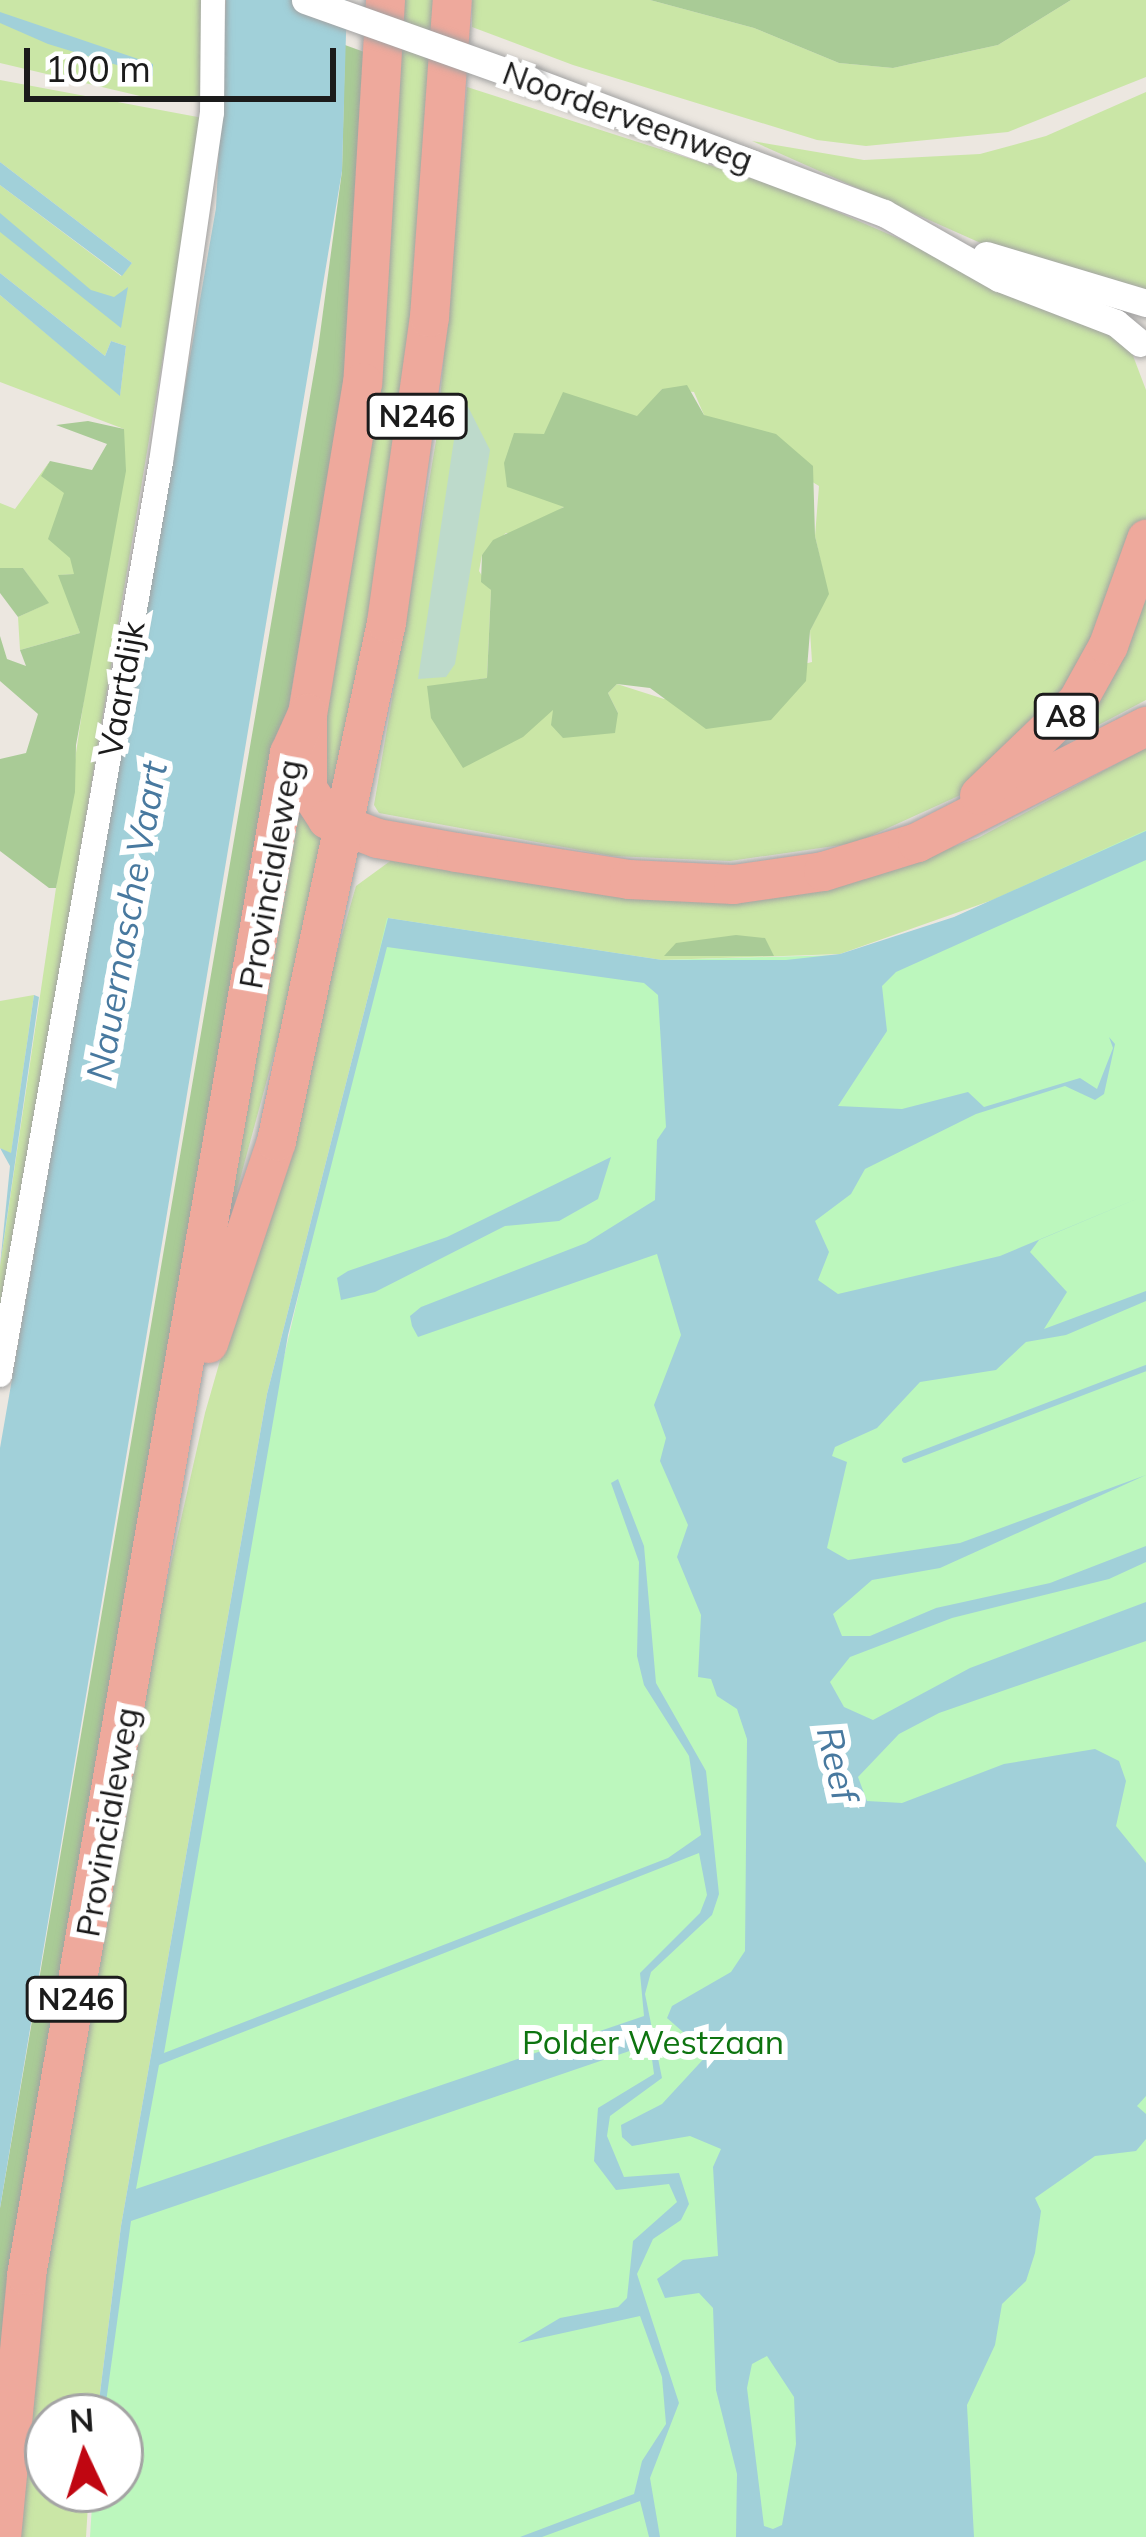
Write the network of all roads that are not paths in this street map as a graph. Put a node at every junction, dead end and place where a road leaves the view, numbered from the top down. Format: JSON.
{"nodes":[{"id":1,"x":213,"y":0,"type":"edge"},
{"id":2,"x":304,"y":0,"type":"edge"},
{"id":3,"x":386,"y":0,"type":"edge"},
{"id":4,"x":452,"y":0,"type":"edge"},
{"id":5,"x":947,"y":244,"type":"junction"},
{"id":6,"x":1146,"y":303,"type":"edge"},
{"id":7,"x":1144,"y":343,"type":"edge"},
{"id":8,"x":1146,"y":539,"type":"edge"},
{"id":9,"x":307,"y":713,"type":"junction"},
{"id":10,"x":1146,"y":726,"type":"edge"},
{"id":11,"x":343,"y":828,"type":"junction"},
{"id":12,"x":917,"y":842,"type":"junction"},
{"id":13,"x":0,"y":1375,"type":"edge"},
{"id":14,"x":171,"y":1463,"type":"junction"},
{"id":15,"x":1,"y":2537,"type":"edge"}],
"edges":[{"from":1,"to":13,"type":"street","name":"Vaartdijk"},
{"from":2,"to":5,"type":"street","name":"Noorderveenweg","bridge":true},
{"from":3,"to":9,"type":"highway"},
{"from":4,"to":11,"type":"highway","number":"N246"},
{"from":5,"to":6,"type":"street","name":"Noorderveenweg"},
{"from":5,"to":7,"type":"street","name":"Noorderveenweg"},
{"from":8,"to":12,"type":"highway","number":"A8"},
{"from":9,"to":11,"type":"highway"},
{"from":9,"to":14,"type":"highway","name":"Provincialeweg","number":"N246"},
{"from":10,"to":12,"type":"highway","number":"A8"},
{"from":11,"to":12,"type":"highway","number":"A8"},
{"from":11,"to":14,"type":"highway","name":"Provincialeweg","number":"N246"},
{"from":14,"to":15,"type":"highway","name":"Provincialeweg","number":"N246"}]}
